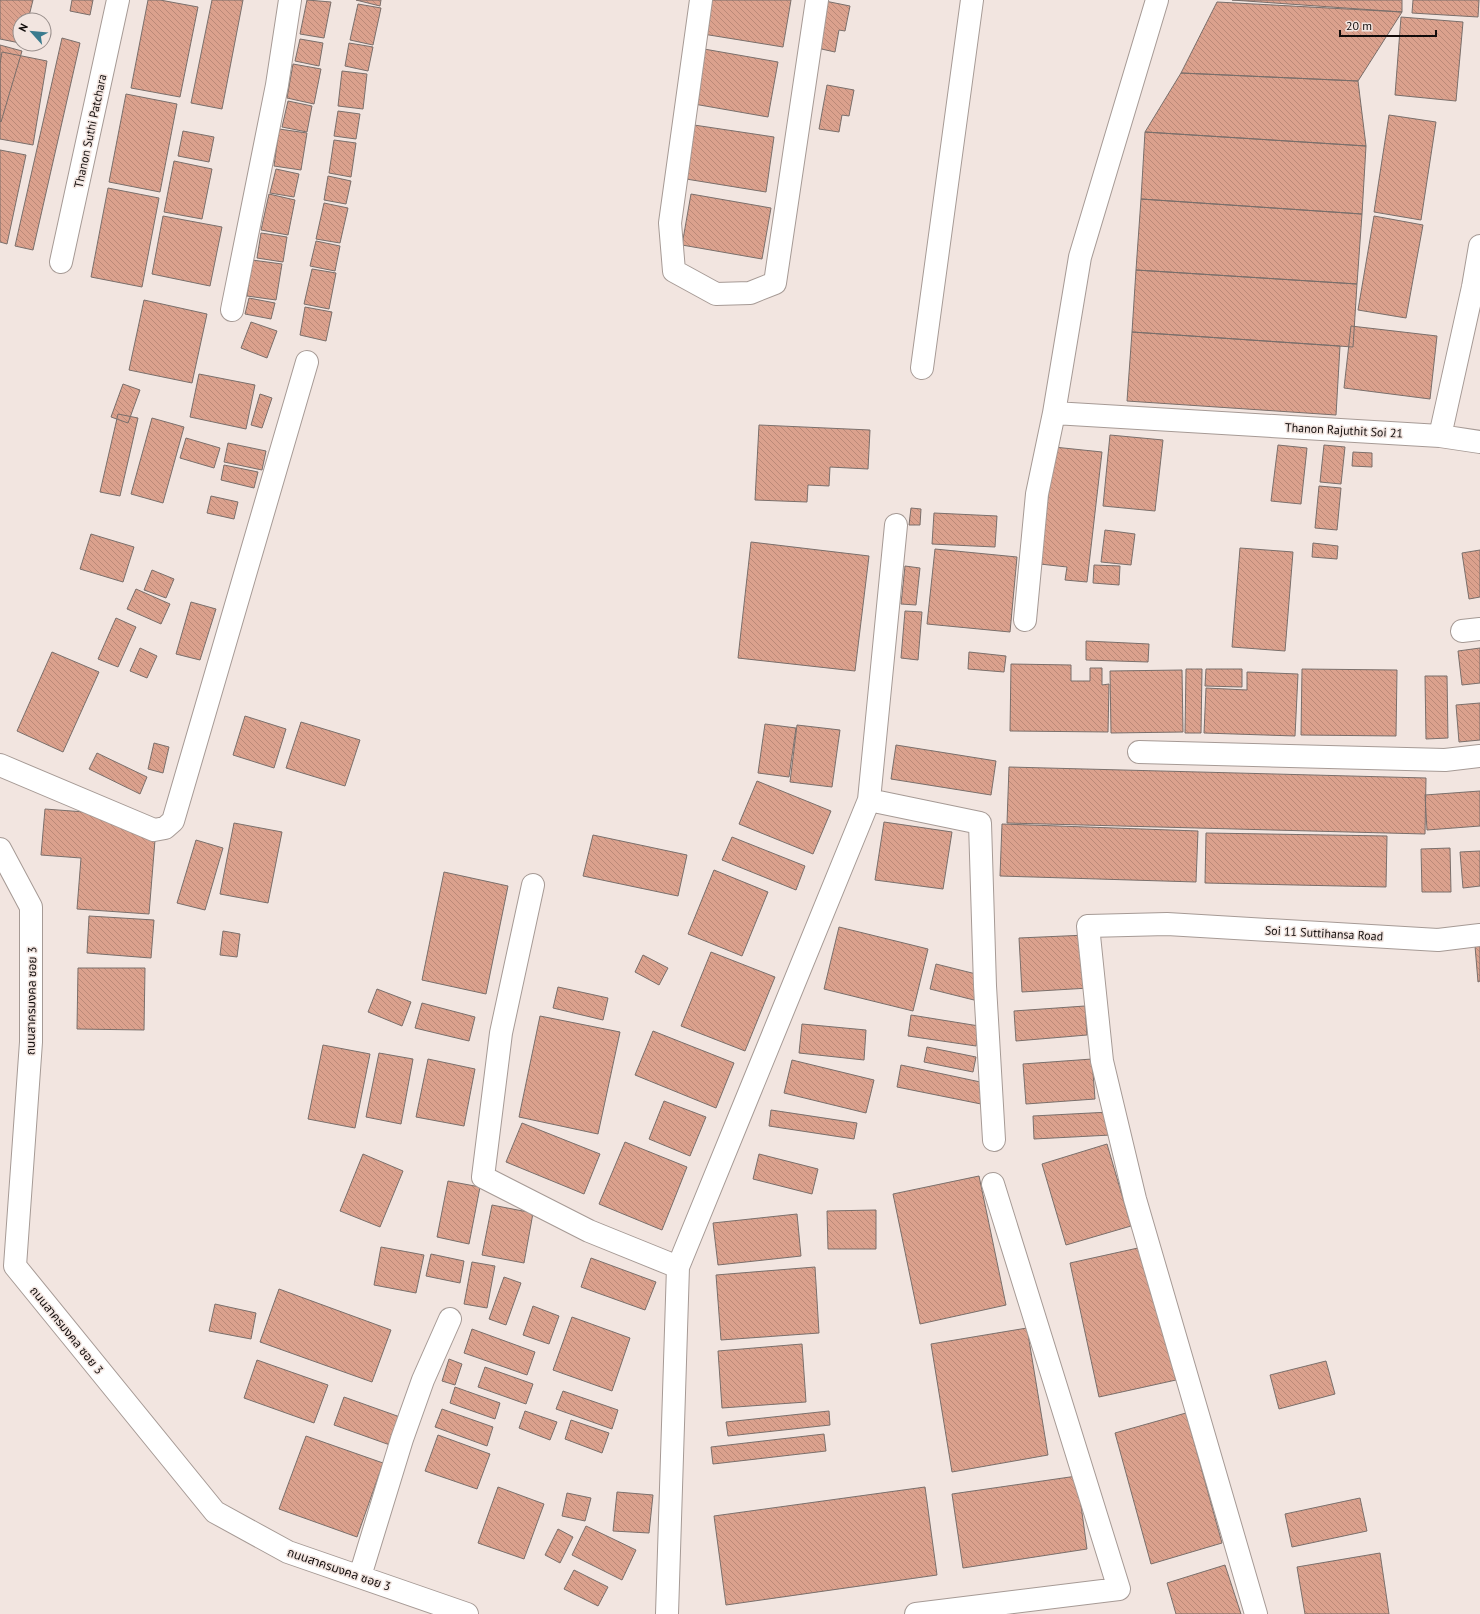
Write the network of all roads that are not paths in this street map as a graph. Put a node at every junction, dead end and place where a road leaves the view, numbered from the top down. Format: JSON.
{"nodes":[{"id":1,"x":118,"y":0,"type":"edge"},
{"id":2,"x":290,"y":0,"type":"edge"},
{"id":3,"x":701,"y":0,"type":"edge"},
{"id":4,"x":817,"y":0,"type":"edge"},
{"id":5,"x":972,"y":0,"type":"edge"},
{"id":6,"x":1157,"y":0,"type":"edge"},
{"id":7,"x":1480,"y":246,"type":"edge"},
{"id":8,"x":61,"y":262,"type":"dead end"},
{"id":9,"x":1476,"y":288,"type":"edge"},
{"id":10,"x":232,"y":310,"type":"dead end"},
{"id":11,"x":307,"y":362,"type":"dead end"},
{"id":12,"x":922,"y":368,"type":"dead end"},
{"id":13,"x":1054,"y":413,"type":"junction"},
{"id":14,"x":1440,"y":436,"type":"junction"},
{"id":15,"x":1480,"y":442,"type":"edge"},
{"id":16,"x":896,"y":526,"type":"dead end"},
{"id":17,"x":1025,"y":620,"type":"dead end"},
{"id":18,"x":1139,"y":752,"type":"dead end"},
{"id":19,"x":1480,"y":756,"type":"edge"},
{"id":20,"x":0,"y":765,"type":"edge"},
{"id":21,"x":869,"y":800,"type":"junction"},
{"id":22,"x":0,"y":849,"type":"edge"},
{"id":23,"x":533,"y":885,"type":"dead end"},
{"id":24,"x":1480,"y":935,"type":"edge"},
{"id":25,"x":994,"y":1140,"type":"dead end"},
{"id":26,"x":993,"y":1184,"type":"dead end"},
{"id":27,"x":678,"y":1267,"type":"junction"},
{"id":28,"x":450,"y":1319,"type":"dead end"},
{"id":29,"x":360,"y":1576,"type":"junction"},
{"id":30,"x":467,"y":1614,"type":"edge"},
{"id":31,"x":667,"y":1614,"type":"edge"},
{"id":32,"x":916,"y":1614,"type":"edge"},
{"id":33,"x":1256,"y":1614,"type":"edge"}],
"edges":[{"from":1,"to":8,"type":"street","name":"Thanon Suthi Patchara"},
{"from":2,"to":10,"type":"street"},
{"from":3,"to":4,"type":"street"},
{"from":5,"to":12,"type":"street"},
{"from":6,"to":13,"type":"street"},
{"from":7,"to":9,"type":"street"},
{"from":9,"to":14,"type":"street"},
{"from":11,"to":20,"type":"street"},
{"from":13,"to":14,"type":"street","name":"Thanon Rajuthit Soi 21"},
{"from":13,"to":17,"type":"street"},
{"from":14,"to":15,"type":"street","name":"Thanon Rajuthit Soi 21"},
{"from":16,"to":21,"type":"street"},
{"from":18,"to":19,"type":"street"},
{"from":21,"to":25,"type":"street"},
{"from":21,"to":27,"type":"street"},
{"from":22,"to":29,"type":"street","name":"ถนนสาครมงคล ซอย 3"},
{"from":23,"to":27,"type":"street"},
{"from":24,"to":33,"type":"street","name":"Soi 11 Suttihansa Road"},
{"from":26,"to":32,"type":"street"},
{"from":27,"to":31,"type":"street"},
{"from":28,"to":29,"type":"street"},
{"from":29,"to":30,"type":"street","name":"ถนนสาครมงคล ซอย 3"}]}
